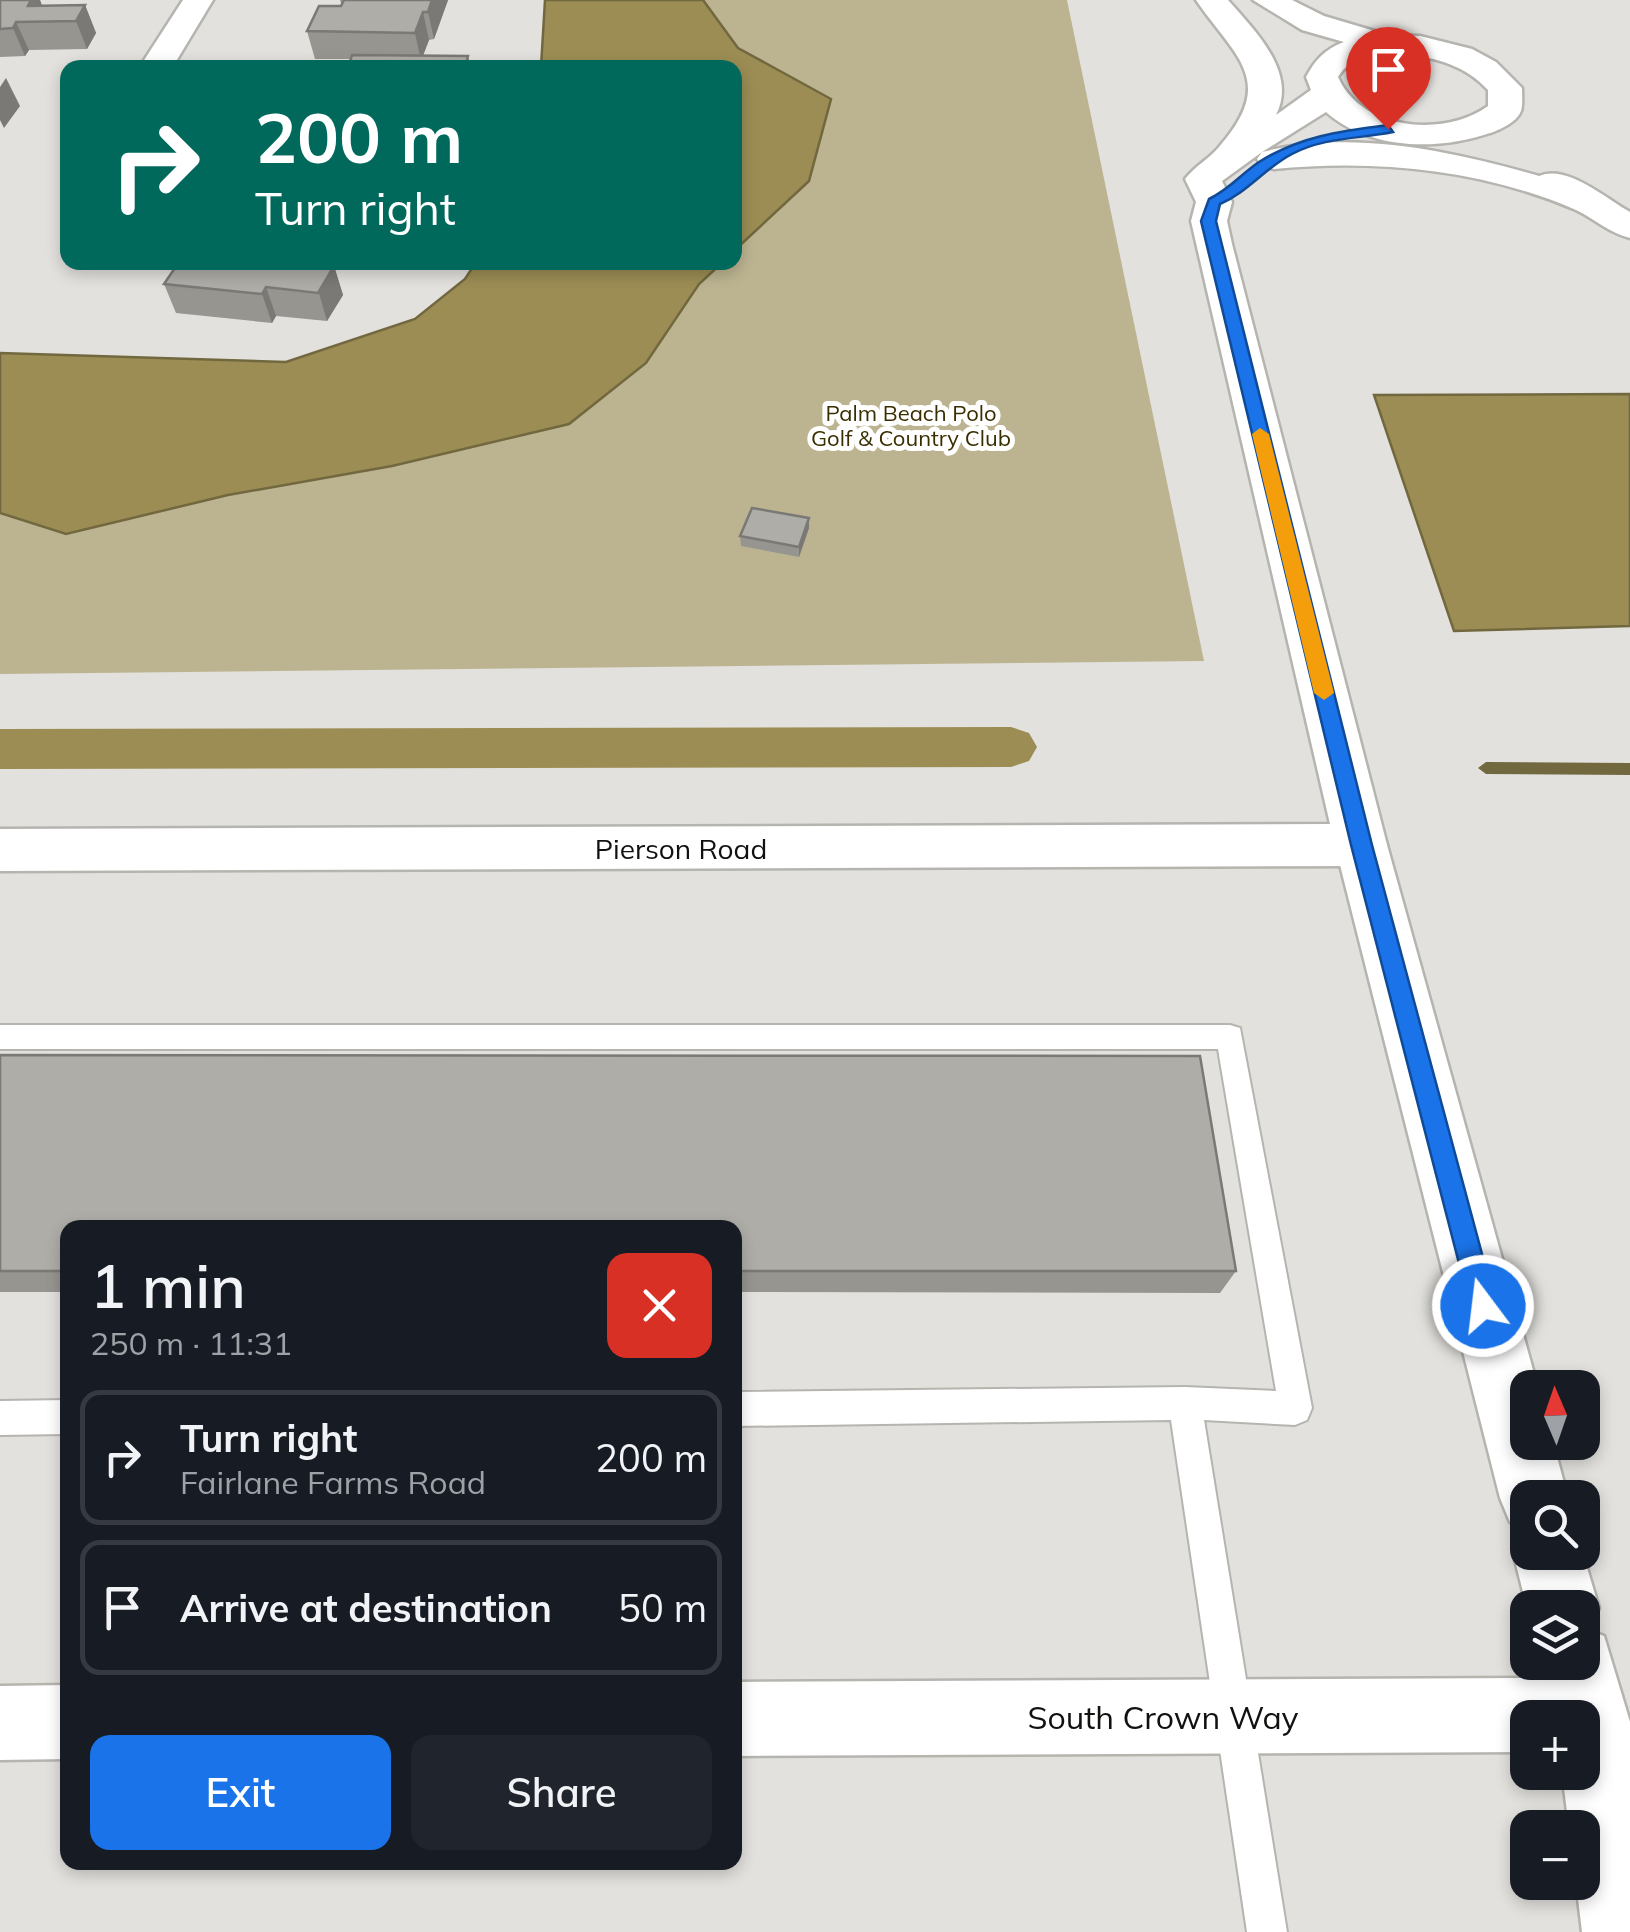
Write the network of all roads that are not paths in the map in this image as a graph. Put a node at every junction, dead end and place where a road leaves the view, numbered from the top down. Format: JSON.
{"nodes":[{"id":1,"x":198,"y":0,"type":"edge"},
{"id":2,"x":1211,"y":0,"type":"edge"},
{"id":3,"x":1227,"y":0,"type":"edge"},
{"id":4,"x":1268,"y":0,"type":"edge"},
{"id":5,"x":1384,"y":44,"type":"junction"},
{"id":6,"x":160,"y":60,"type":"edge"},
{"id":7,"x":1326,"y":83,"type":"junction"},
{"id":8,"x":1505,"y":110,"type":"junction"},
{"id":9,"x":1388,"y":129,"type":"junction"},
{"id":10,"x":1435,"y":135,"type":"junction"},
{"id":11,"x":1235,"y":149,"type":"junction"},
{"id":12,"x":1274,"y":159,"type":"junction"},
{"id":13,"x":1583,"y":201,"type":"junction"},
{"id":14,"x":1214,"y":202,"type":"junction"},
{"id":15,"x":1630,"y":205,"type":"edge"},
{"id":16,"x":1630,"y":227,"type":"edge"},
{"id":17,"x":1361,"y":845,"type":"junction"},
{"id":18,"x":0,"y":850,"type":"edge"},
{"id":19,"x":0,"y":1037,"type":"edge"},
{"id":20,"x":1185,"y":1403,"type":"junction"},
{"id":21,"x":742,"y":1409,"type":"edge"},
{"id":22,"x":0,"y":1418,"type":"edge"},
{"id":23,"x":60,"y":1418,"type":"edge"},
{"id":24,"x":1529,"y":1480,"type":"edge"},
{"id":25,"x":1584,"y":1689,"type":"edge"},
{"id":26,"x":1234,"y":1717,"type":"junction"},
{"id":27,"x":742,"y":1719,"type":"edge"},
{"id":28,"x":60,"y":1722,"type":"edge"},
{"id":29,"x":0,"y":1723,"type":"edge"},
{"id":30,"x":1268,"y":1932,"type":"edge"},
{"id":31,"x":1622,"y":1932,"type":"edge"}],
"edges":[{"from":1,"to":6,"type":"street"},
{"from":2,"to":11,"type":"street"},
{"from":3,"to":7,"type":"street"},
{"from":4,"to":5,"type":"street"},
{"from":5,"to":7,"type":"street"},
{"from":5,"to":8,"type":"street"},
{"from":7,"to":9,"type":"street"},
{"from":7,"to":11,"type":"street"},
{"from":8,"to":10,"type":"street"},
{"from":8,"to":15,"type":"street"},
{"from":9,"to":10,"type":"street"},
{"from":9,"to":12,"type":"street"},
{"from":10,"to":13,"type":"street"},
{"from":11,"to":14,"type":"street"},
{"from":12,"to":13,"type":"street"},
{"from":12,"to":14,"type":"street"},
{"from":13,"to":16,"type":"street"},
{"from":14,"to":17,"type":"street"},
{"from":17,"to":18,"type":"street","name":"Pierson Road"},
{"from":17,"to":24,"type":"street"},
{"from":19,"to":20,"type":"lane"},
{"from":20,"to":21,"type":"lane"},
{"from":20,"to":26,"type":"lane"},
{"from":22,"to":23,"type":"lane"},
{"from":25,"to":26,"type":"street","name":"South Crown Way"},
{"from":25,"to":31,"type":"street"},
{"from":26,"to":27,"type":"street","name":"South Crown Way"},
{"from":26,"to":30,"type":"lane"},
{"from":28,"to":29,"type":"street"}]}
